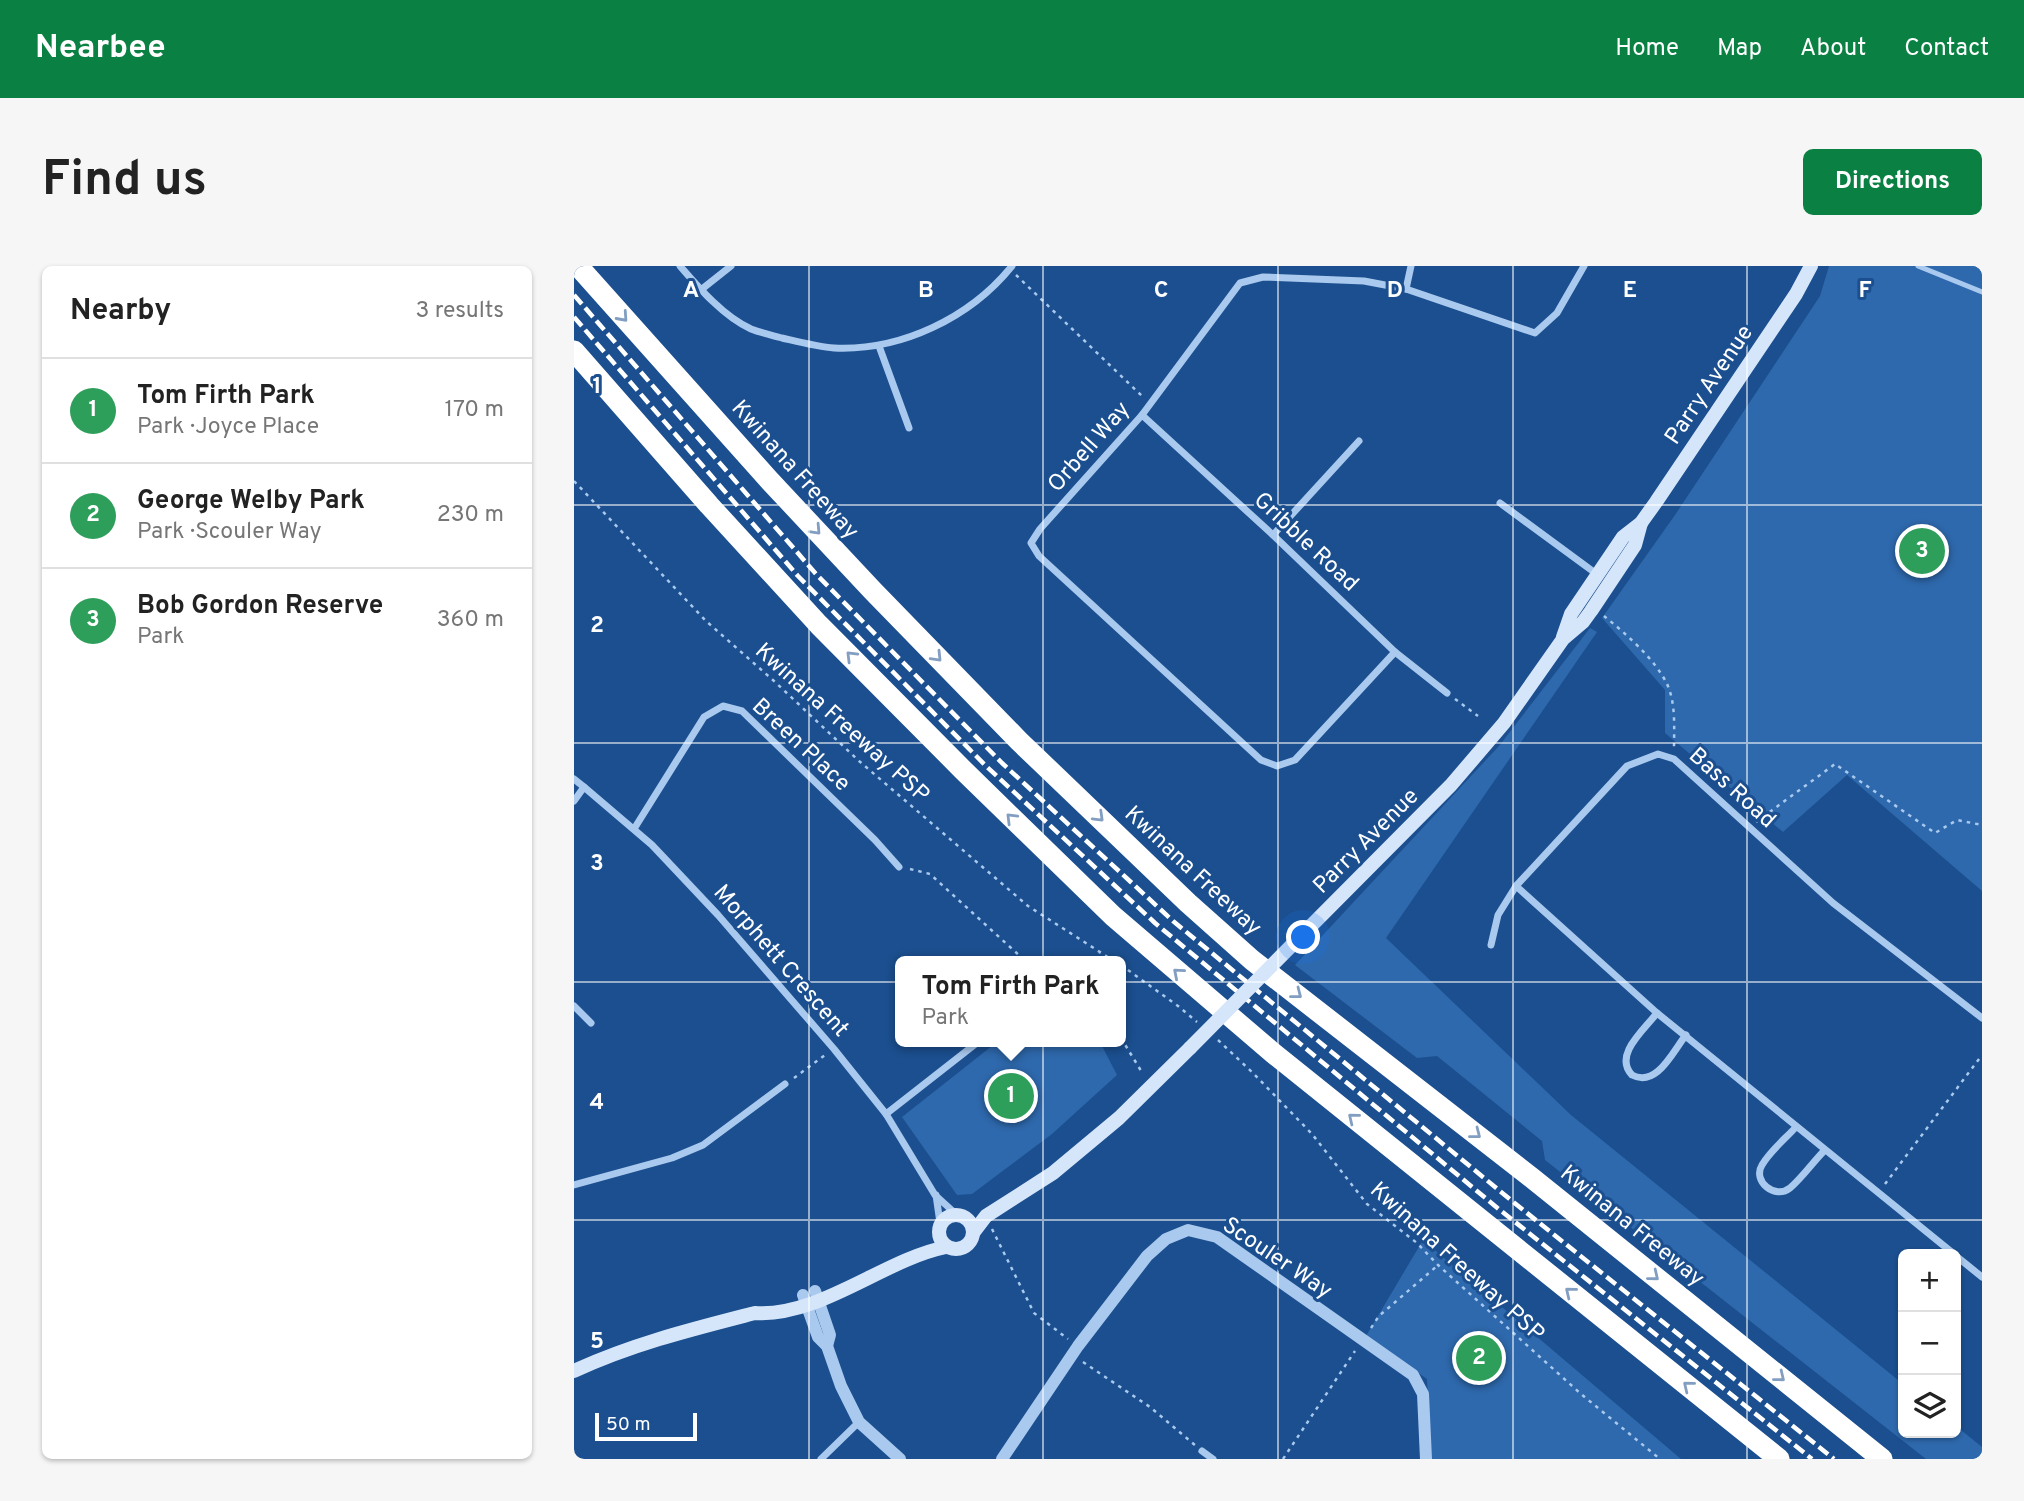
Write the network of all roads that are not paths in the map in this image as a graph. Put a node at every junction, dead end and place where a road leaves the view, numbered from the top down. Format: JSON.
{"nodes":[{"id":1,"x":578,"y":266,"type":"edge"},
{"id":2,"x":680,"y":266,"type":"edge"},
{"id":3,"x":731,"y":266,"type":"edge"},
{"id":4,"x":1411,"y":266,"type":"edge"},
{"id":5,"x":1584,"y":266,"type":"edge"},
{"id":6,"x":1918,"y":266,"type":"edge"},
{"id":7,"x":1011,"y":267,"type":"edge"},
{"id":8,"x":1810,"y":267,"type":"edge"},
{"id":9,"x":702,"y":289,"type":"junction"},
{"id":10,"x":1406,"y":289,"type":"junction"},
{"id":11,"x":1982,"y":292,"type":"edge"},
{"id":12,"x":879,"y":346,"type":"junction"},
{"id":13,"x":574,"y":351,"type":"edge"},
{"id":14,"x":574,"y":360,"type":"edge"},
{"id":15,"x":610,"y":393,"type":"junction"},
{"id":16,"x":1142,"y":415,"type":"junction"},
{"id":17,"x":909,"y":428,"type":"dead end"},
{"id":18,"x":1359,"y":441,"type":"dead end"},
{"id":19,"x":1500,"y":503,"type":"dead end"},
{"id":20,"x":1273,"y":535,"type":"junction"},
{"id":21,"x":1604,"y":579,"type":"junction"},
{"id":22,"x":1563,"y":639,"type":"junction"},
{"id":23,"x":1395,"y":652,"type":"junction"},
{"id":24,"x":1447,"y":693,"type":"road end"},
{"id":25,"x":574,"y":779,"type":"edge"},
{"id":26,"x":584,"y":787,"type":"junction"},
{"id":27,"x":574,"y":801,"type":"edge"},
{"id":28,"x":634,"y":829,"type":"junction"},
{"id":29,"x":899,"y":867,"type":"road end"},
{"id":30,"x":1516,"y":886,"type":"junction"},
{"id":31,"x":1491,"y":944,"type":"dead end"},
{"id":32,"x":574,"y":1006,"type":"edge"},
{"id":33,"x":1657,"y":1013,"type":"junction"},
{"id":34,"x":1982,"y":1018,"type":"edge"},
{"id":35,"x":592,"y":1023,"type":"dead end"},
{"id":36,"x":1686,"y":1035,"type":"junction"},
{"id":37,"x":972,"y":1047,"type":"edge"},
{"id":38,"x":785,"y":1084,"type":"road end"},
{"id":39,"x":886,"y":1114,"type":"junction"},
{"id":40,"x":1796,"y":1127,"type":"junction"},
{"id":41,"x":1824,"y":1150,"type":"junction"},
{"id":42,"x":574,"y":1185,"type":"edge"},
{"id":43,"x":936,"y":1195,"type":"junction"},
{"id":44,"x":960,"y":1216,"type":"junction"},
{"id":45,"x":986,"y":1216,"type":"junction"},
{"id":46,"x":939,"y":1228,"type":"junction"},
{"id":47,"x":973,"y":1233,"type":"junction"},
{"id":48,"x":946,"y":1247,"type":"junction"},
{"id":49,"x":1947,"y":1249,"type":"edge"},
{"id":50,"x":923,"y":1252,"type":"junction"},
{"id":51,"x":1961,"y":1260,"type":"edge"},
{"id":52,"x":1982,"y":1277,"type":"edge"},
{"id":53,"x":810,"y":1297,"type":"junction"},
{"id":54,"x":574,"y":1371,"type":"edge"},
{"id":55,"x":859,"y":1422,"type":"junction"},
{"id":56,"x":1202,"y":1451,"type":"road end"},
{"id":57,"x":821,"y":1459,"type":"edge"},
{"id":58,"x":900,"y":1459,"type":"edge"},
{"id":59,"x":1002,"y":1459,"type":"edge"},
{"id":60,"x":1213,"y":1459,"type":"edge"},
{"id":61,"x":1426,"y":1459,"type":"edge"},
{"id":62,"x":1779,"y":1459,"type":"edge"},
{"id":63,"x":1882,"y":1459,"type":"edge"}],
"edges":[{"from":1,"to":63,"type":"highway","name":"Kwinana Freeway","one_way":true},
{"from":2,"to":9,"type":"street"},
{"from":3,"to":9,"type":"street"},
{"from":4,"to":10,"type":"street"},
{"from":5,"to":10,"type":"street","name":"Orbell Way"},
{"from":6,"to":11,"type":"lane"},
{"from":7,"to":12,"type":"street"},
{"from":8,"to":21,"type":"main road","name":"Parry Avenue"},
{"from":9,"to":12,"type":"street"},
{"from":10,"to":16,"type":"street","name":"Orbell Way"},
{"from":12,"to":17,"type":"street"},
{"from":13,"to":15,"type":"highway"},
{"from":14,"to":15,"type":"highway"},
{"from":62,"to":15,"type":"highway","one_way":true},
{"from":16,"to":20,"type":"street","name":"Gribble Road"},
{"from":16,"to":23,"type":"street","name":"Orbell Way"},
{"from":18,"to":20,"type":"street"},
{"from":19,"to":21,"type":"street"},
{"from":20,"to":23,"type":"street","name":"Gribble Road"},
{"from":21,"to":22,"type":"main road","name":"Parry Avenue"},
{"from":21,"to":22,"type":"main road","name":"Parry Avenue"},
{"from":22,"to":45,"type":"main road","name":"Parry Avenue","bridge":true},
{"from":23,"to":24,"type":"street","name":"Gribble Road"},
{"from":25,"to":26,"type":"street","name":"Morphett Crescent"},
{"from":26,"to":27,"type":"street"},
{"from":26,"to":28,"type":"street","name":"Morphett Crescent"},
{"from":28,"to":29,"type":"street","name":"Breen Place"},
{"from":28,"to":39,"type":"street","name":"Morphett Crescent"},
{"from":30,"to":31,"type":"street","name":"Bass Road"},
{"from":30,"to":33,"type":"street"},
{"from":30,"to":34,"type":"street","name":"Bass Road"},
{"from":32,"to":35,"type":"street"},
{"from":33,"to":36,"type":"street"},
{"from":33,"to":36,"type":"street"},
{"from":36,"to":40,"type":"street"},
{"from":37,"to":39,"type":"street"},
{"from":38,"to":42,"type":"street"},
{"from":39,"to":43,"type":"street","name":"Morphett Crescent"},
{"from":40,"to":41,"type":"street"},
{"from":40,"to":41,"type":"street"},
{"from":41,"to":49,"type":"street"},
{"from":43,"to":44,"type":"street","name":"Morphett Crescent"},
{"from":43,"to":46,"type":"street","name":"Morphett Crescent"},
{"from":44,"to":45,"type":"main road","name":"Parry Avenue"},
{"from":44,"to":46,"type":"main road","name":"Parry Avenue"},
{"from":44,"to":47,"type":"main road"},
{"from":45,"to":47,"type":"main road","name":"Parry Avenue"},
{"from":46,"to":48,"type":"main road"},
{"from":46,"to":50,"type":"main road","name":"Parry Avenue"},
{"from":47,"to":48,"type":"main road","name":"Parry Avenue"},
{"from":48,"to":50,"type":"main road","name":"Parry Avenue"},
{"from":50,"to":53,"type":"main road","name":"Parry Avenue"},
{"from":51,"to":52,"type":"street"},
{"from":53,"to":54,"type":"main road","name":"Parry Avenue"},
{"from":53,"to":55,"type":"street"},
{"from":55,"to":57,"type":"street"},
{"from":55,"to":58,"type":"street"},
{"from":56,"to":60,"type":"street"},
{"from":59,"to":61,"type":"street","name":"Scouler Way"}]}
